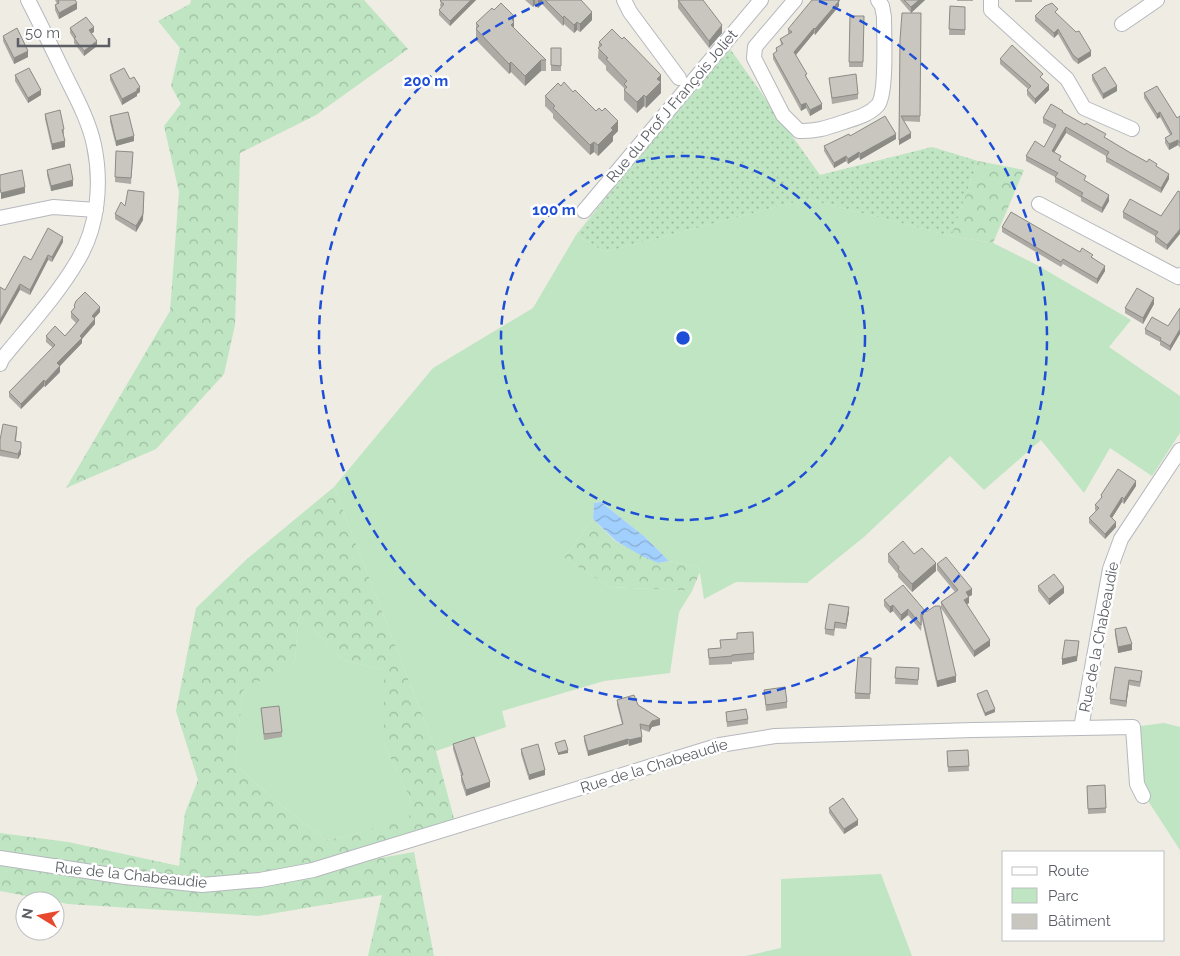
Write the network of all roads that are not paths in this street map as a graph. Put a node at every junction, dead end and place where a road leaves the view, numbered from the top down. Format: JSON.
{"nodes":[{"id":1,"x":28,"y":0,"type":"edge"},
{"id":2,"x":761,"y":0,"type":"edge"},
{"id":3,"x":795,"y":0,"type":"edge"},
{"id":4,"x":878,"y":0,"type":"edge"},
{"id":5,"x":990,"y":0,"type":"edge"},
{"id":6,"x":1157,"y":0,"type":"edge"},
{"id":7,"x":625,"y":1,"type":"edge"},
{"id":8,"x":1122,"y":24,"type":"dead end"},
{"id":9,"x":680,"y":78,"type":"dead end"},
{"id":10,"x":1132,"y":130,"type":"dead end"},
{"id":11,"x":1039,"y":204,"type":"dead end"},
{"id":12,"x":96,"y":210,"type":"junction"},
{"id":13,"x":584,"y":211,"type":"dead end"},
{"id":14,"x":0,"y":218,"type":"edge"},
{"id":15,"x":1180,"y":275,"type":"edge"},
{"id":16,"x":0,"y":364,"type":"edge"},
{"id":17,"x":1180,"y":450,"type":"edge"},
{"id":18,"x":1081,"y":728,"type":"junction"},
{"id":19,"x":1143,"y":796,"type":"dead end"},
{"id":20,"x":0,"y":858,"type":"edge"}],
"edges":[{"from":1,"to":12,"type":"street"},
{"from":2,"to":13,"type":"street","name":"Rue du Prof J François Joliet"},
{"from":3,"to":4,"type":"street"},
{"from":5,"to":10,"type":"street"},
{"from":6,"to":8,"type":"street"},
{"from":7,"to":9,"type":"street"},
{"from":11,"to":15,"type":"street"},
{"from":12,"to":14,"type":"street"},
{"from":12,"to":16,"type":"street"},
{"from":17,"to":18,"type":"street","name":"Rue de la Chabeaudie"},
{"from":18,"to":19,"type":"street"},
{"from":18,"to":20,"type":"street","name":"Rue de la Chabeaudie"}]}
